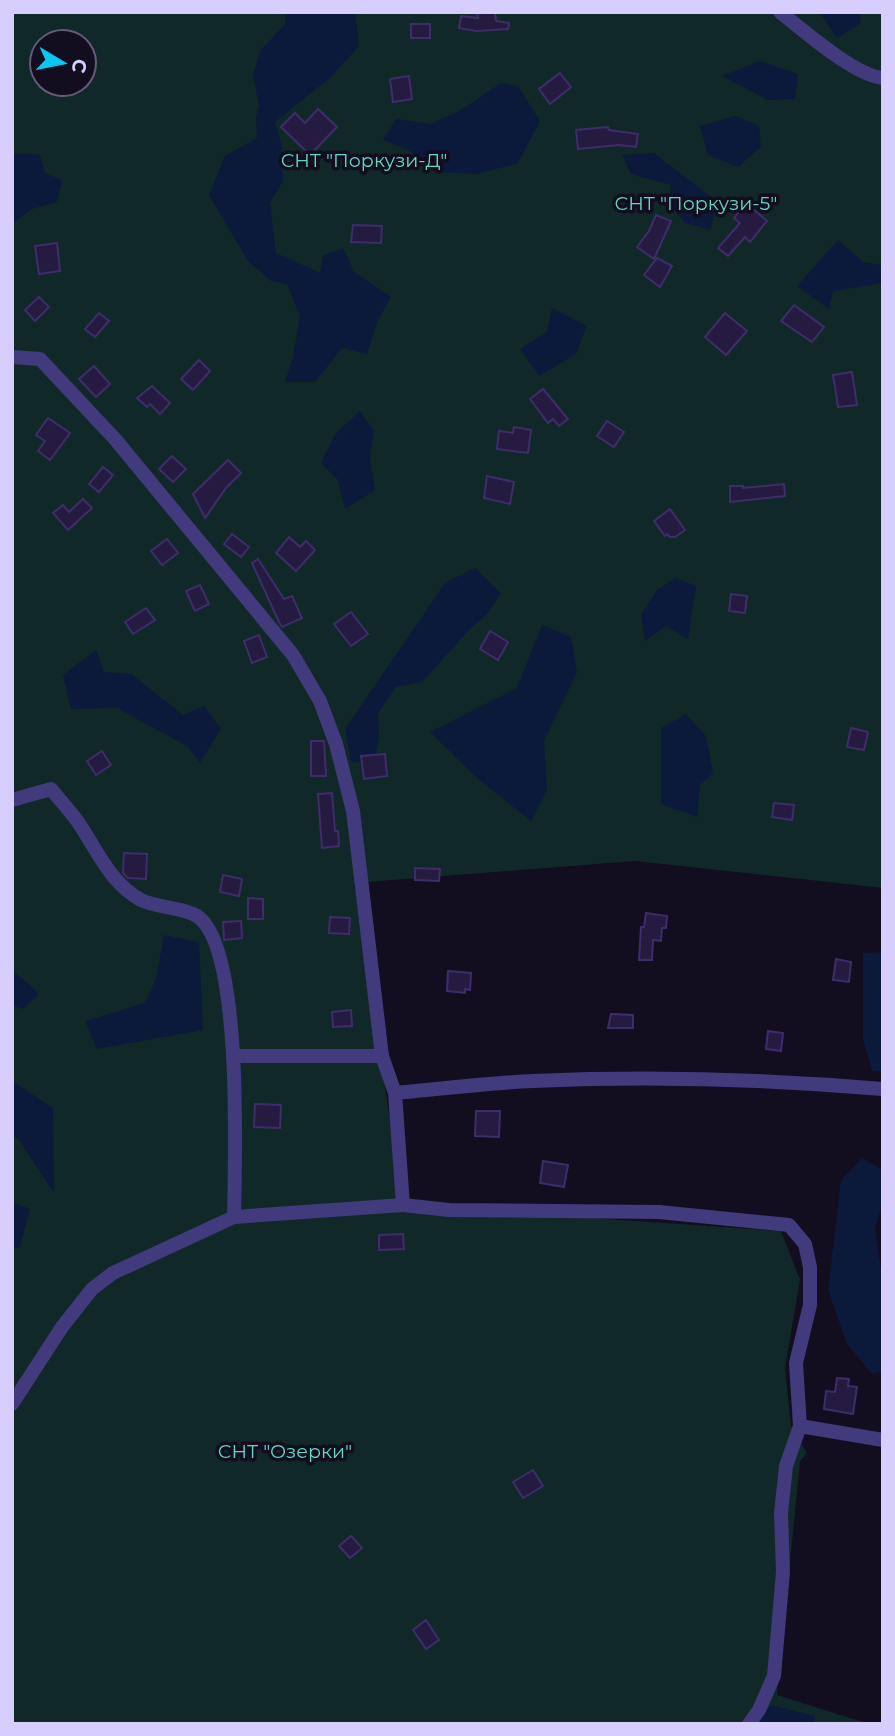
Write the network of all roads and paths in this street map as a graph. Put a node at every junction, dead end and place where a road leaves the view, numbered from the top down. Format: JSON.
{"nodes":[{"id":1,"x":780,"y":12,"type":"edge"},
{"id":2,"x":883,"y":78,"type":"edge"},
{"id":3,"x":12,"y":356,"type":"edge"},
{"id":4,"x":12,"y":800,"type":"edge"},
{"id":5,"x":233,"y":1056,"type":"junction"},
{"id":6,"x":382,"y":1056,"type":"junction"},
{"id":7,"x":883,"y":1089,"type":"edge"},
{"id":8,"x":395,"y":1093,"type":"junction"},
{"id":9,"x":403,"y":1205,"type":"junction"},
{"id":10,"x":234,"y":1217,"type":"junction"},
{"id":11,"x":12,"y":1404,"type":"edge"},
{"id":12,"x":800,"y":1426,"type":"junction"},
{"id":13,"x":883,"y":1440,"type":"edge"},
{"id":14,"x":749,"y":1724,"type":"edge"}],
"edges":[{"from":1,"to":2,"type":"street"},
{"from":3,"to":6,"type":"street"},
{"from":4,"to":5,"type":"street"},
{"from":5,"to":6,"type":"street"},
{"from":5,"to":10,"type":"street"},
{"from":6,"to":8,"type":"street"},
{"from":7,"to":8,"type":"street"},
{"from":8,"to":9,"type":"street"},
{"from":9,"to":10,"type":"street"},
{"from":9,"to":12,"type":"street"},
{"from":10,"to":11,"type":"street"},
{"from":12,"to":13,"type":"street"},
{"from":12,"to":14,"type":"street"}]}
